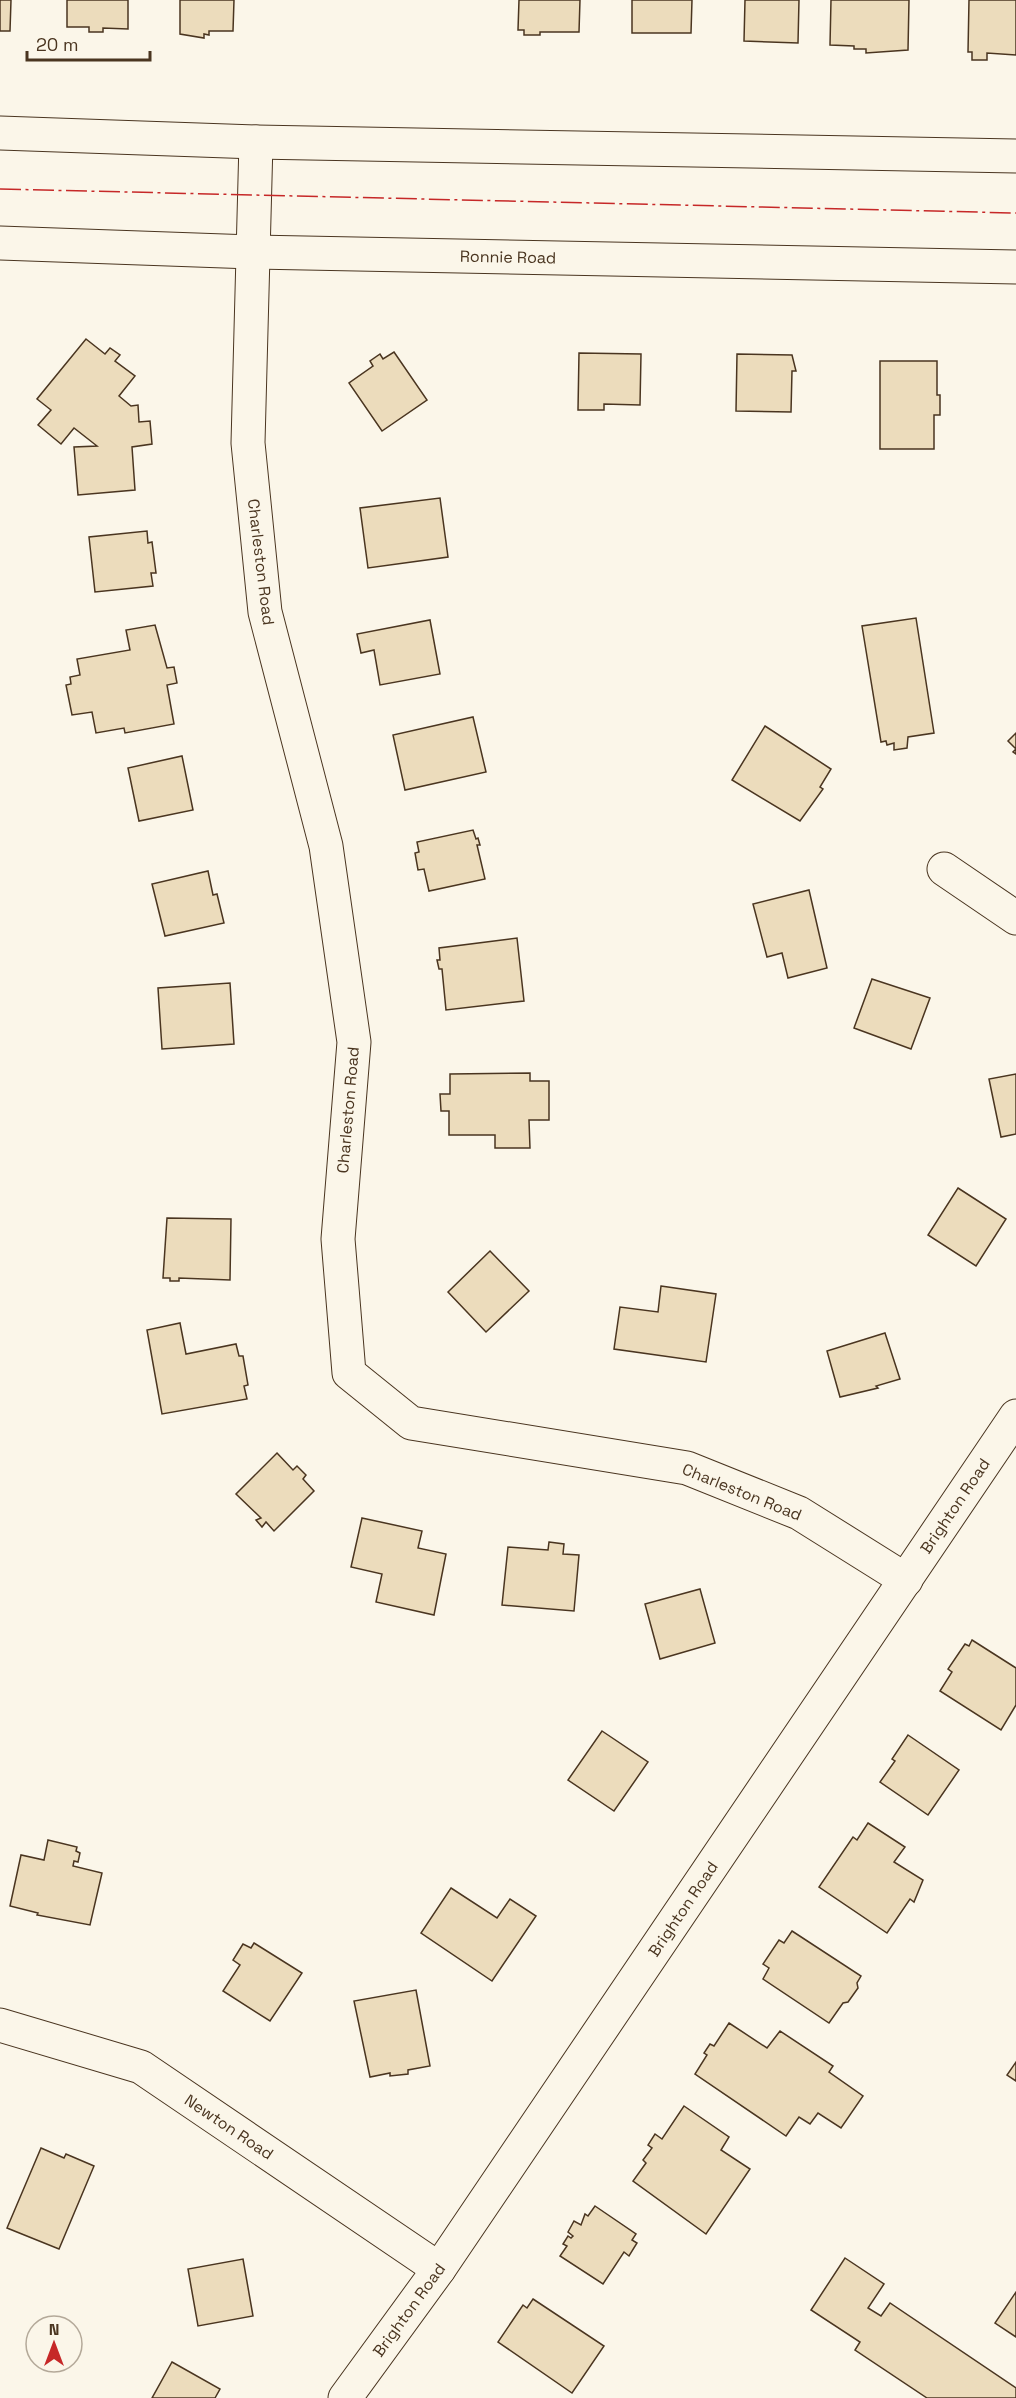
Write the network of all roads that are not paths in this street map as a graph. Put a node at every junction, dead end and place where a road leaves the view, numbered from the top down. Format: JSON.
{"nodes":[{"id":1,"x":0,"y":133,"type":"edge"},
{"id":2,"x":256,"y":142,"type":"junction"},
{"id":3,"x":1016,"y":156,"type":"edge"},
{"id":4,"x":0,"y":243,"type":"edge"},
{"id":5,"x":252,"y":252,"type":"junction"},
{"id":6,"x":1016,"y":267,"type":"edge"},
{"id":7,"x":944,"y":869,"type":"dead end"},
{"id":8,"x":1016,"y":918,"type":"edge"},
{"id":9,"x":1016,"y":1416,"type":"edge"},
{"id":10,"x":906,"y":1580,"type":"junction"},
{"id":11,"x":0,"y":2025,"type":"edge"},
{"id":12,"x":439,"y":2269,"type":"junction"},
{"id":13,"x":345,"y":2398,"type":"edge"}],
"edges":[{"from":1,"to":2,"type":"street"},
{"from":2,"to":3,"type":"street"},
{"from":2,"to":5,"type":"street","name":"Charleston Road"},
{"from":4,"to":5,"type":"street","name":"Ronnie Road"},
{"from":5,"to":6,"type":"street","name":"Ronnie Road"},
{"from":5,"to":10,"type":"street","name":"Charleston Road"},
{"from":7,"to":8,"type":"street"},
{"from":9,"to":10,"type":"street","name":"Brighton Road"},
{"from":10,"to":12,"type":"street","name":"Brighton Road"},
{"from":11,"to":12,"type":"street","name":"Newton Road"},
{"from":12,"to":13,"type":"street","name":"Brighton Road"}]}
